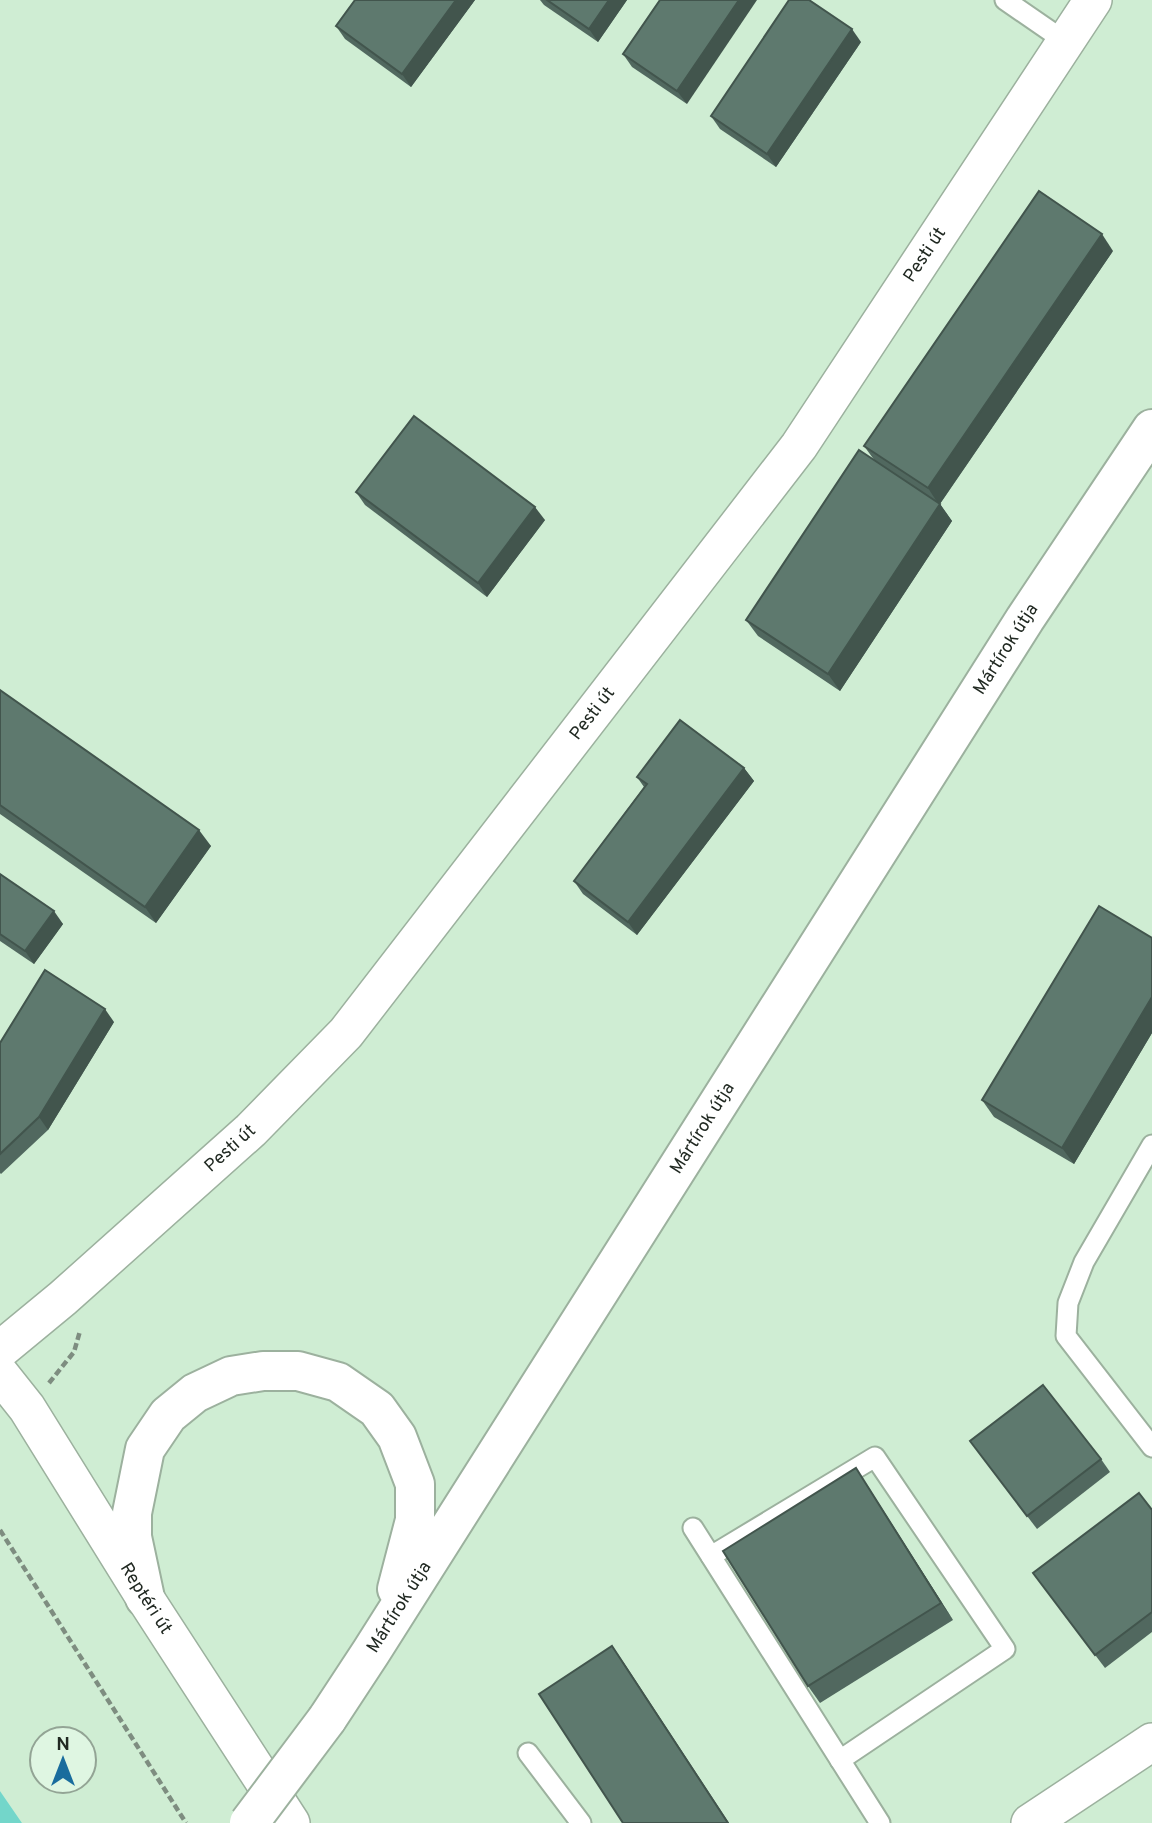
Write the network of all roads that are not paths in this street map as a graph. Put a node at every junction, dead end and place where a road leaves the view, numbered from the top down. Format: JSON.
{"nodes":[{"id":1,"x":1004,"y":0,"type":"edge"},
{"id":2,"x":1093,"y":0,"type":"edge"},
{"id":3,"x":1066,"y":41,"type":"junction"},
{"id":4,"x":1152,"y":429,"type":"edge"},
{"id":5,"x":1152,"y":1145,"type":"edge"},
{"id":6,"x":0,"y":1350,"type":"edge"},
{"id":7,"x":0,"y":1374,"type":"edge"},
{"id":8,"x":1152,"y":1447,"type":"edge"},
{"id":9,"x":693,"y":1528,"type":"dead end"},
{"id":10,"x":711,"y":1556,"type":"junction"},
{"id":11,"x":145,"y":1598,"type":"junction"},
{"id":12,"x":372,"y":1652,"type":"junction"},
{"id":13,"x":1152,"y":1742,"type":"edge"},
{"id":14,"x":528,"y":1753,"type":"dead end"},
{"id":15,"x":840,"y":1760,"type":"junction"},
{"id":16,"x":249,"y":1823,"type":"edge"},
{"id":17,"x":291,"y":1823,"type":"edge"},
{"id":18,"x":581,"y":1823,"type":"edge"},
{"id":19,"x":880,"y":1823,"type":"edge"},
{"id":20,"x":1030,"y":1823,"type":"edge"}],
"edges":[{"from":1,"to":3,"type":"lane"},
{"from":2,"to":3,"type":"street","name":"Pesti út"},
{"from":3,"to":6,"type":"street","name":"Pesti út"},
{"from":4,"to":12,"type":"main road","name":"Mártírok útja"},
{"from":5,"to":8,"type":"lane"},
{"from":7,"to":11,"type":"street","name":"Reptéri út"},
{"from":9,"to":10,"type":"lane"},
{"from":10,"to":15,"type":"lane"},
{"from":10,"to":15,"type":"lane"},
{"from":11,"to":12,"type":"main road"},
{"from":11,"to":17,"type":"street","name":"Reptéri út"},
{"from":12,"to":16,"type":"main road","name":"Mártírok útja","bridge":true},
{"from":13,"to":20,"type":"street"},
{"from":14,"to":18,"type":"lane"},
{"from":15,"to":19,"type":"lane"}]}
